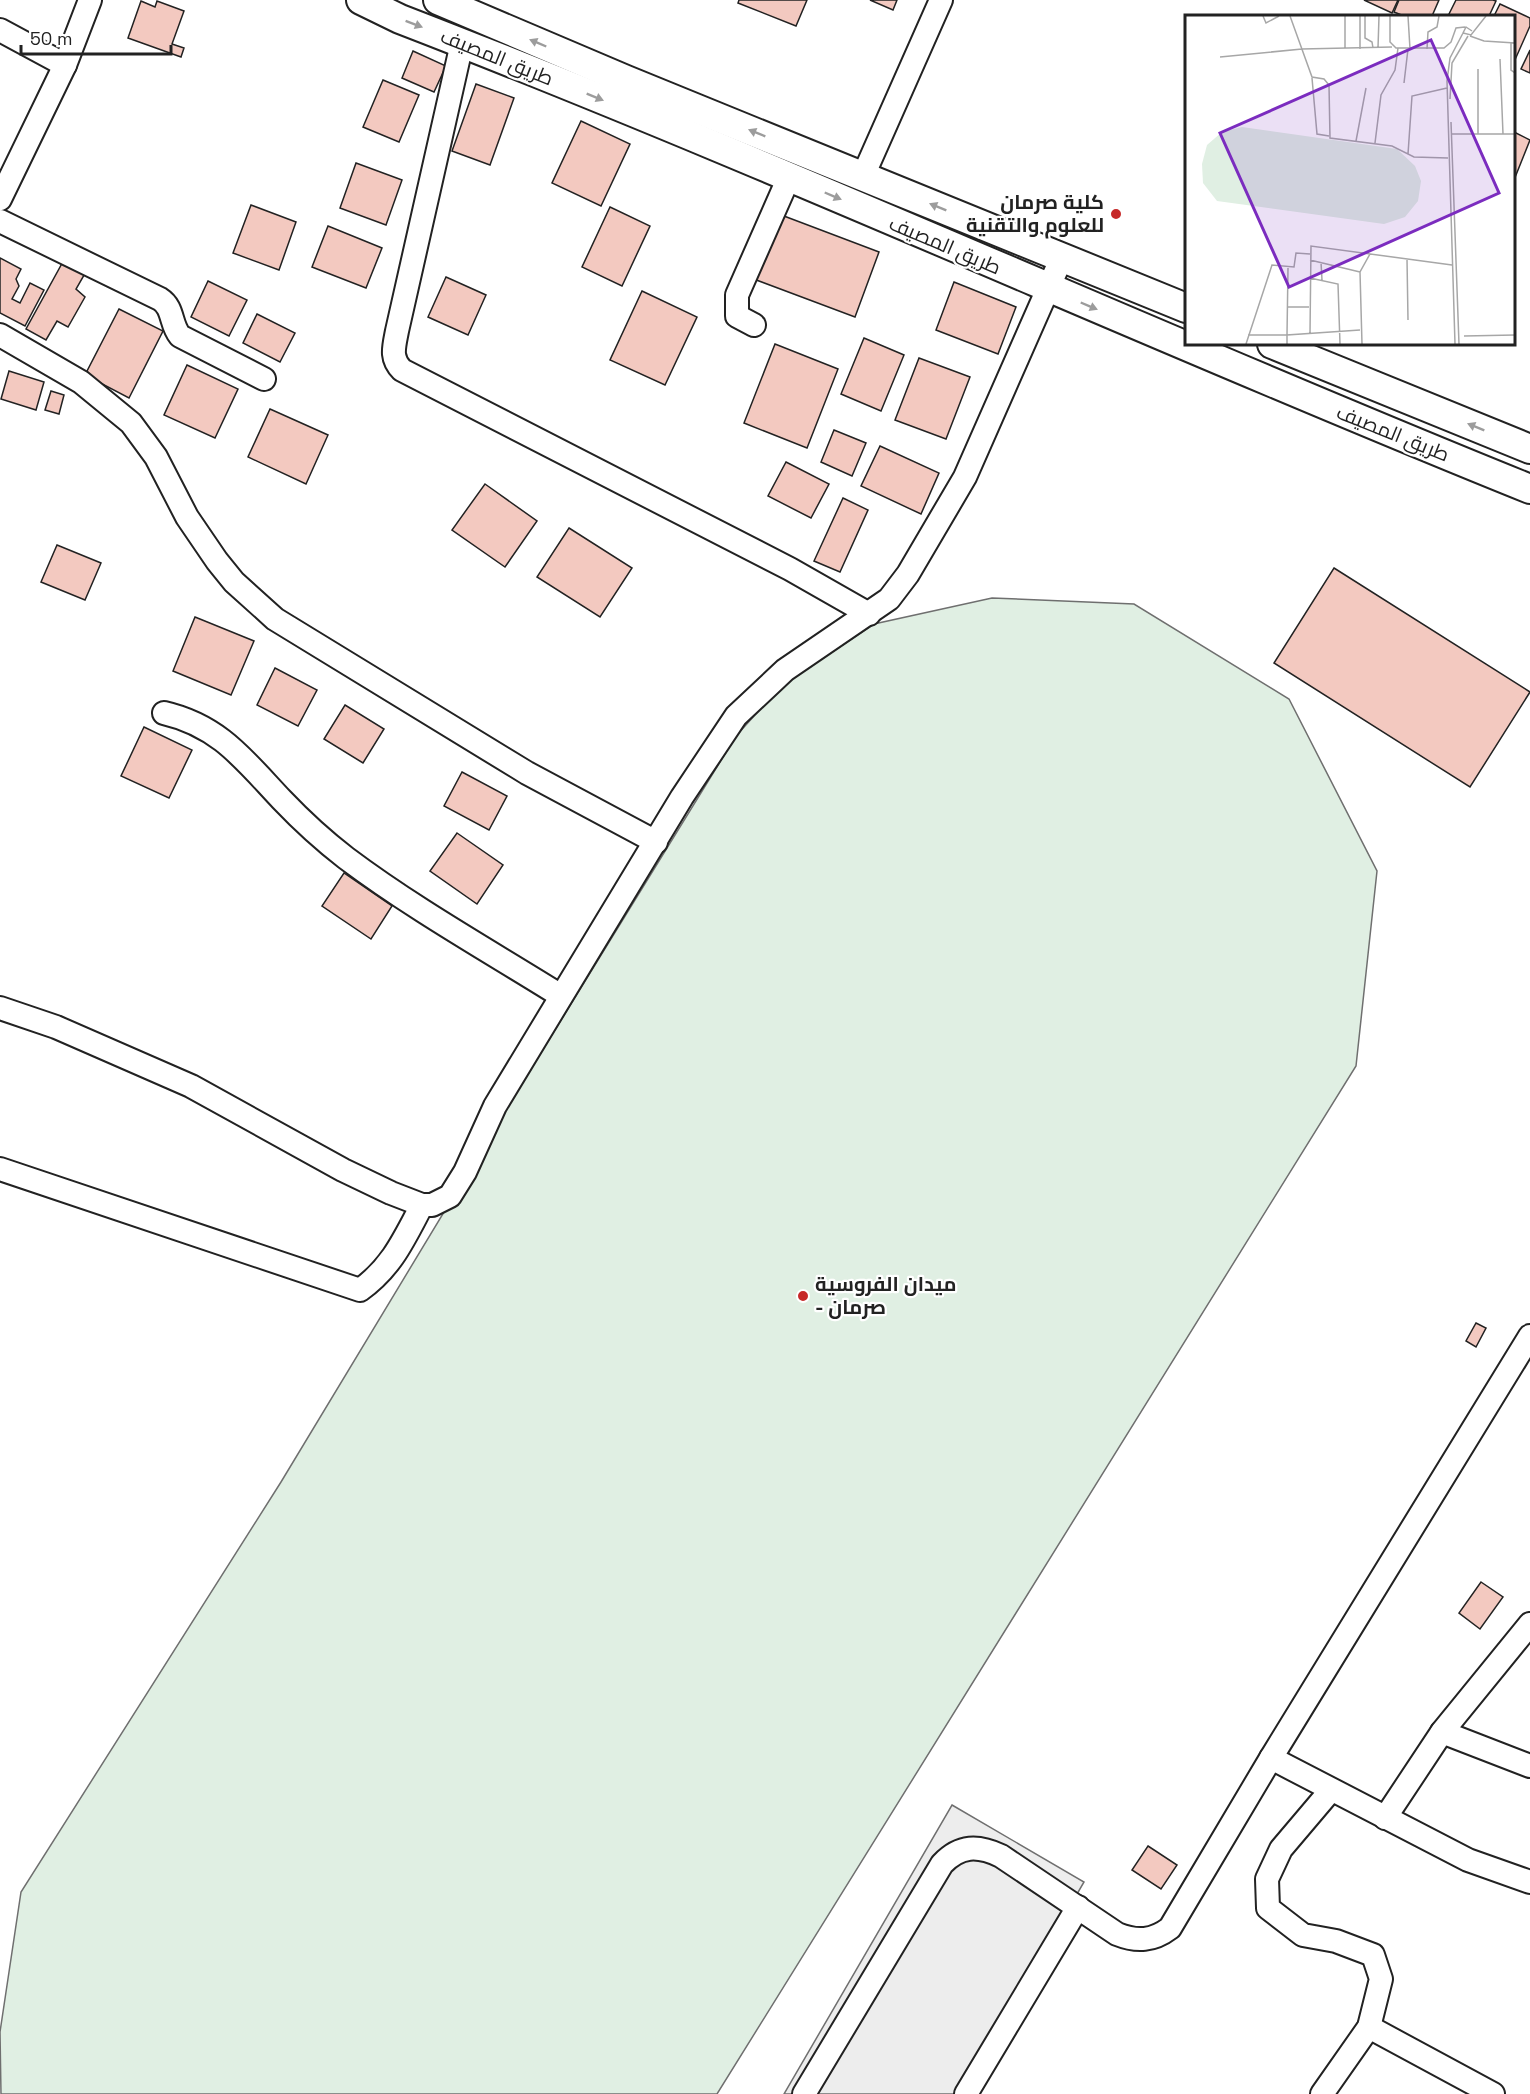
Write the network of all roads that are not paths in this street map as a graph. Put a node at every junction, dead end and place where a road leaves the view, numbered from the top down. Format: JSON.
{"nodes":[{"id":1,"x":90,"y":0,"type":"edge"},
{"id":2,"x":361,"y":0,"type":"edge"},
{"id":3,"x":438,"y":0,"type":"edge"},
{"id":4,"x":941,"y":0,"type":"edge"},
{"id":5,"x":0,"y":30,"type":"edge"},
{"id":6,"x":462,"y":43,"type":"junction"},
{"id":7,"x":65,"y":64,"type":"junction"},
{"id":8,"x":863,"y":176,"type":"junction"},
{"id":9,"x":789,"y":177,"type":"junction"},
{"id":10,"x":0,"y":199,"type":"edge"},
{"id":11,"x":0,"y":222,"type":"edge"},
{"id":12,"x":1062,"y":257,"type":"junction"},
{"id":13,"x":1050,"y":290,"type":"junction"},
{"id":14,"x":1185,"y":308,"type":"edge"},
{"id":15,"x":754,"y":325,"type":"dead end"},
{"id":16,"x":0,"y":335,"type":"edge"},
{"id":17,"x":1274,"y":345,"type":"edge"},
{"id":18,"x":264,"y":379,"type":"dead end"},
{"id":19,"x":1530,"y":449,"type":"edge"},
{"id":20,"x":1530,"y":489,"type":"edge"},
{"id":21,"x":869,"y":614,"type":"junction"},
{"id":22,"x":164,"y":713,"type":"dead end"},
{"id":23,"x":656,"y":842,"type":"junction"},
{"id":24,"x":561,"y":996,"type":"junction"},
{"id":25,"x":0,"y":1008,"type":"edge"},
{"id":26,"x":0,"y":1169,"type":"edge"},
{"id":27,"x":422,"y":1205,"type":"junction"},
{"id":28,"x":1530,"y":1336,"type":"edge"},
{"id":29,"x":1530,"y":1624,"type":"edge"},
{"id":30,"x":1442,"y":1732,"type":"junction"},
{"id":31,"x":1271,"y":1758,"type":"junction"},
{"id":32,"x":1530,"y":1766,"type":"edge"},
{"id":33,"x":1331,"y":1790,"type":"junction"},
{"id":34,"x":1385,"y":1818,"type":"junction"},
{"id":35,"x":1530,"y":1881,"type":"edge"},
{"id":36,"x":1078,"y":1907,"type":"junction"},
{"id":37,"x":1369,"y":2027,"type":"junction"},
{"id":38,"x":804,"y":2094,"type":"edge"},
{"id":39,"x":966,"y":2094,"type":"edge"},
{"id":40,"x":1322,"y":2094,"type":"edge"},
{"id":41,"x":1493,"y":2094,"type":"edge"}],
"edges":[{"from":1,"to":7,"type":"street"},
{"from":2,"to":6,"type":"main road","name":"طريق المصيف","one_way":true},
{"from":8,"to":3,"type":"main road","name":"طريق المصيف","one_way":true},
{"from":4,"to":8,"type":"street"},
{"from":5,"to":7,"type":"street"},
{"from":6,"to":9,"type":"main road","name":"طريق المصيف","one_way":true},
{"from":6,"to":21,"type":"street"},
{"from":7,"to":10,"type":"street"},
{"from":12,"to":8,"type":"main road","name":"طريق المصيف","one_way":true},
{"from":9,"to":13,"type":"main road","name":"طريق المصيف","one_way":true},
{"from":9,"to":15,"type":"street"},
{"from":11,"to":18,"type":"street"},
{"from":12,"to":13,"type":"street"},
{"from":12,"to":14,"type":"main road","name":"طريق المصيف"},
{"from":13,"to":20,"type":"main road","name":"طريق المصيف","one_way":true},
{"from":13,"to":21,"type":"street"},
{"from":16,"to":23,"type":"street"},
{"from":19,"to":17,"type":"main road","name":"طريق المصيف","one_way":true},
{"from":21,"to":23,"type":"street"},
{"from":22,"to":24,"type":"street"},
{"from":23,"to":24,"type":"street"},
{"from":24,"to":27,"type":"street"},
{"from":25,"to":27,"type":"street"},
{"from":26,"to":27,"type":"street"},
{"from":28,"to":31,"type":"street"},
{"from":29,"to":30,"type":"street"},
{"from":30,"to":32,"type":"street"},
{"from":30,"to":34,"type":"street"},
{"from":31,"to":33,"type":"street"},
{"from":31,"to":36,"type":"street"},
{"from":33,"to":34,"type":"street"},
{"from":33,"to":37,"type":"street"},
{"from":34,"to":35,"type":"street"},
{"from":36,"to":38,"type":"street"},
{"from":36,"to":39,"type":"street"},
{"from":37,"to":40,"type":"street"},
{"from":37,"to":41,"type":"street"}]}
